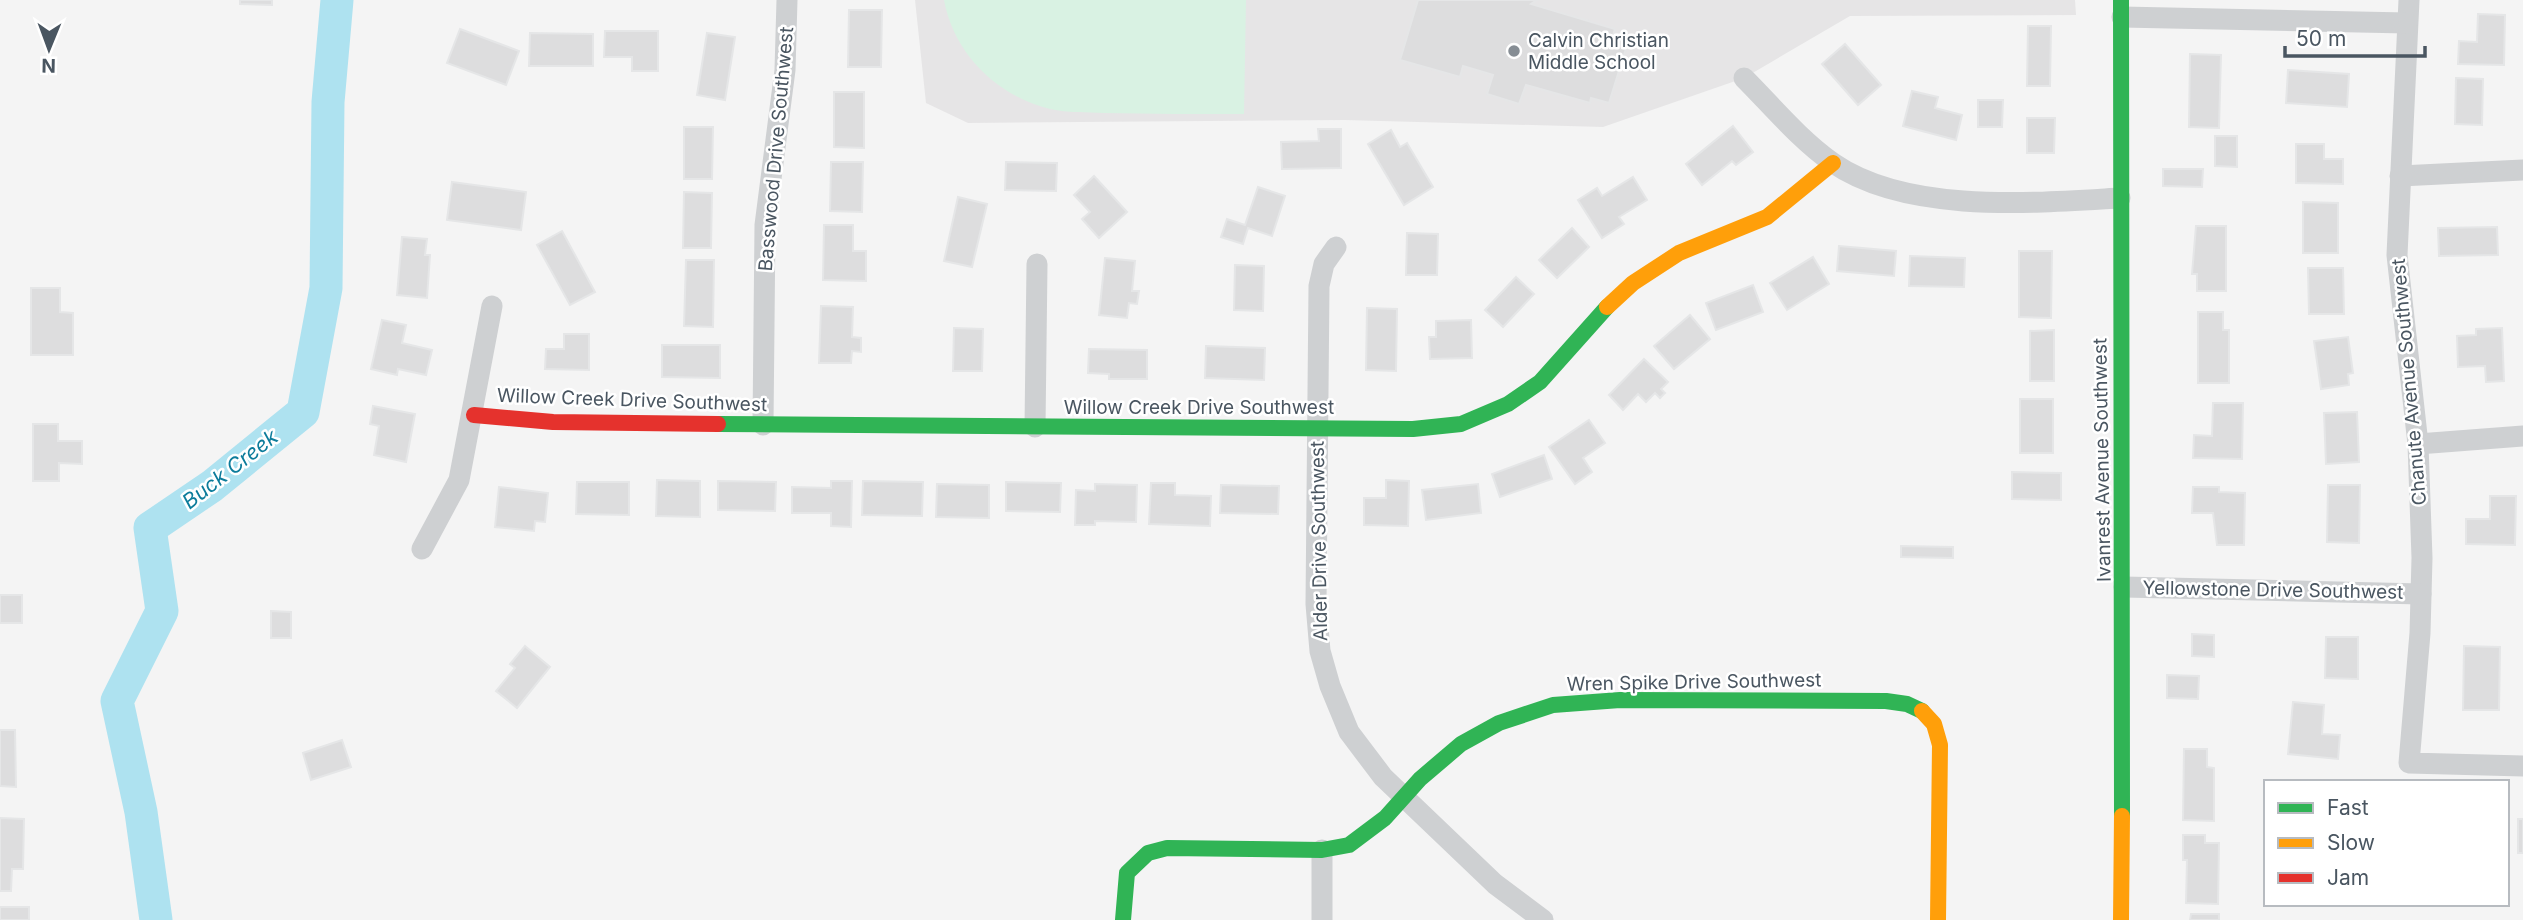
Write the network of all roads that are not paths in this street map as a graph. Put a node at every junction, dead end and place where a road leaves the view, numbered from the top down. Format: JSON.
{"nodes":[{"id":1,"x":787,"y":0,"type":"edge"},
{"id":2,"x":2409,"y":0,"type":"edge"},
{"id":3,"x":2121,"y":9,"type":"edge"},
{"id":4,"x":2407,"y":23,"type":"junction"},
{"id":5,"x":1744,"y":78,"type":"dead end"},
{"id":6,"x":1833,"y":163,"type":"junction"},
{"id":7,"x":2523,"y":170,"type":"edge"},
{"id":8,"x":2400,"y":176,"type":"junction"},
{"id":9,"x":2120,"y":198,"type":"junction"},
{"id":10,"x":1336,"y":247,"type":"dead end"},
{"id":11,"x":1037,"y":264,"type":"dead end"},
{"id":12,"x":492,"y":306,"type":"dead end"},
{"id":13,"x":474,"y":415,"type":"junction"},
{"id":14,"x":763,"y":425,"type":"junction"},
{"id":15,"x":1035,"y":427,"type":"junction"},
{"id":16,"x":1317,"y":429,"type":"junction"},
{"id":17,"x":2523,"y":436,"type":"edge"},
{"id":18,"x":2418,"y":444,"type":"junction"},
{"id":19,"x":422,"y":549,"type":"dead end"},
{"id":20,"x":2124,"y":587,"type":"junction"},
{"id":21,"x":2421,"y":594,"type":"junction"},
{"id":22,"x":2523,"y":766,"type":"edge"},
{"id":23,"x":1403,"y":798,"type":"junction"},
{"id":24,"x":1322,"y":850,"type":"junction"},
{"id":25,"x":1124,"y":920,"type":"edge"},
{"id":26,"x":1322,"y":920,"type":"edge"},
{"id":27,"x":1543,"y":920,"type":"edge"},
{"id":28,"x":1938,"y":920,"type":"edge"},
{"id":29,"x":2121,"y":920,"type":"edge"}],
"edges":[{"from":1,"to":14,"type":"street","name":"Basswood Drive Southwest"},
{"from":2,"to":4,"type":"street","name":"Chanute Avenue Southwest"},
{"from":3,"to":4,"type":"street"},
{"from":3,"to":9,"type":"street","name":"Ivanrest Avenue Southwest"},
{"from":4,"to":8,"type":"street","name":"Chanute Avenue Southwest"},
{"from":5,"to":6,"type":"street"},
{"from":6,"to":9,"type":"street"},
{"from":6,"to":16,"type":"street","name":"Willow Creek Drive Southwest"},
{"from":7,"to":8,"type":"street"},
{"from":8,"to":18,"type":"street","name":"Chanute Avenue Southwest"},
{"from":9,"to":20,"type":"street","name":"Ivanrest Avenue Southwest"},
{"from":10,"to":16,"type":"street","name":"Alder Drive Southwest"},
{"from":11,"to":15,"type":"street"},
{"from":12,"to":13,"type":"street"},
{"from":13,"to":14,"type":"street","name":"Willow Creek Drive Southwest"},
{"from":13,"to":19,"type":"street"},
{"from":14,"to":15,"type":"street","name":"Willow Creek Drive Southwest"},
{"from":15,"to":16,"type":"street","name":"Willow Creek Drive Southwest"},
{"from":16,"to":23,"type":"street","name":"Alder Drive Southwest"},
{"from":17,"to":18,"type":"street"},
{"from":18,"to":21,"type":"street","name":"Chanute Avenue Southwest"},
{"from":20,"to":21,"type":"street","name":"Yellowstone Drive Southwest"},
{"from":20,"to":29,"type":"street","name":"Ivanrest Avenue Southwest"},
{"from":21,"to":22,"type":"street","name":"Chanute Avenue Southwest"},
{"from":23,"to":24,"type":"street","name":"Wren Spike Drive Southwest"},
{"from":23,"to":27,"type":"street","name":"Alder Drive Southwest"},
{"from":23,"to":28,"type":"street","name":"Wren Spike Drive Southwest"},
{"from":24,"to":25,"type":"street","name":"Wren Spike Drive Southwest"},
{"from":24,"to":26,"type":"street"}]}
